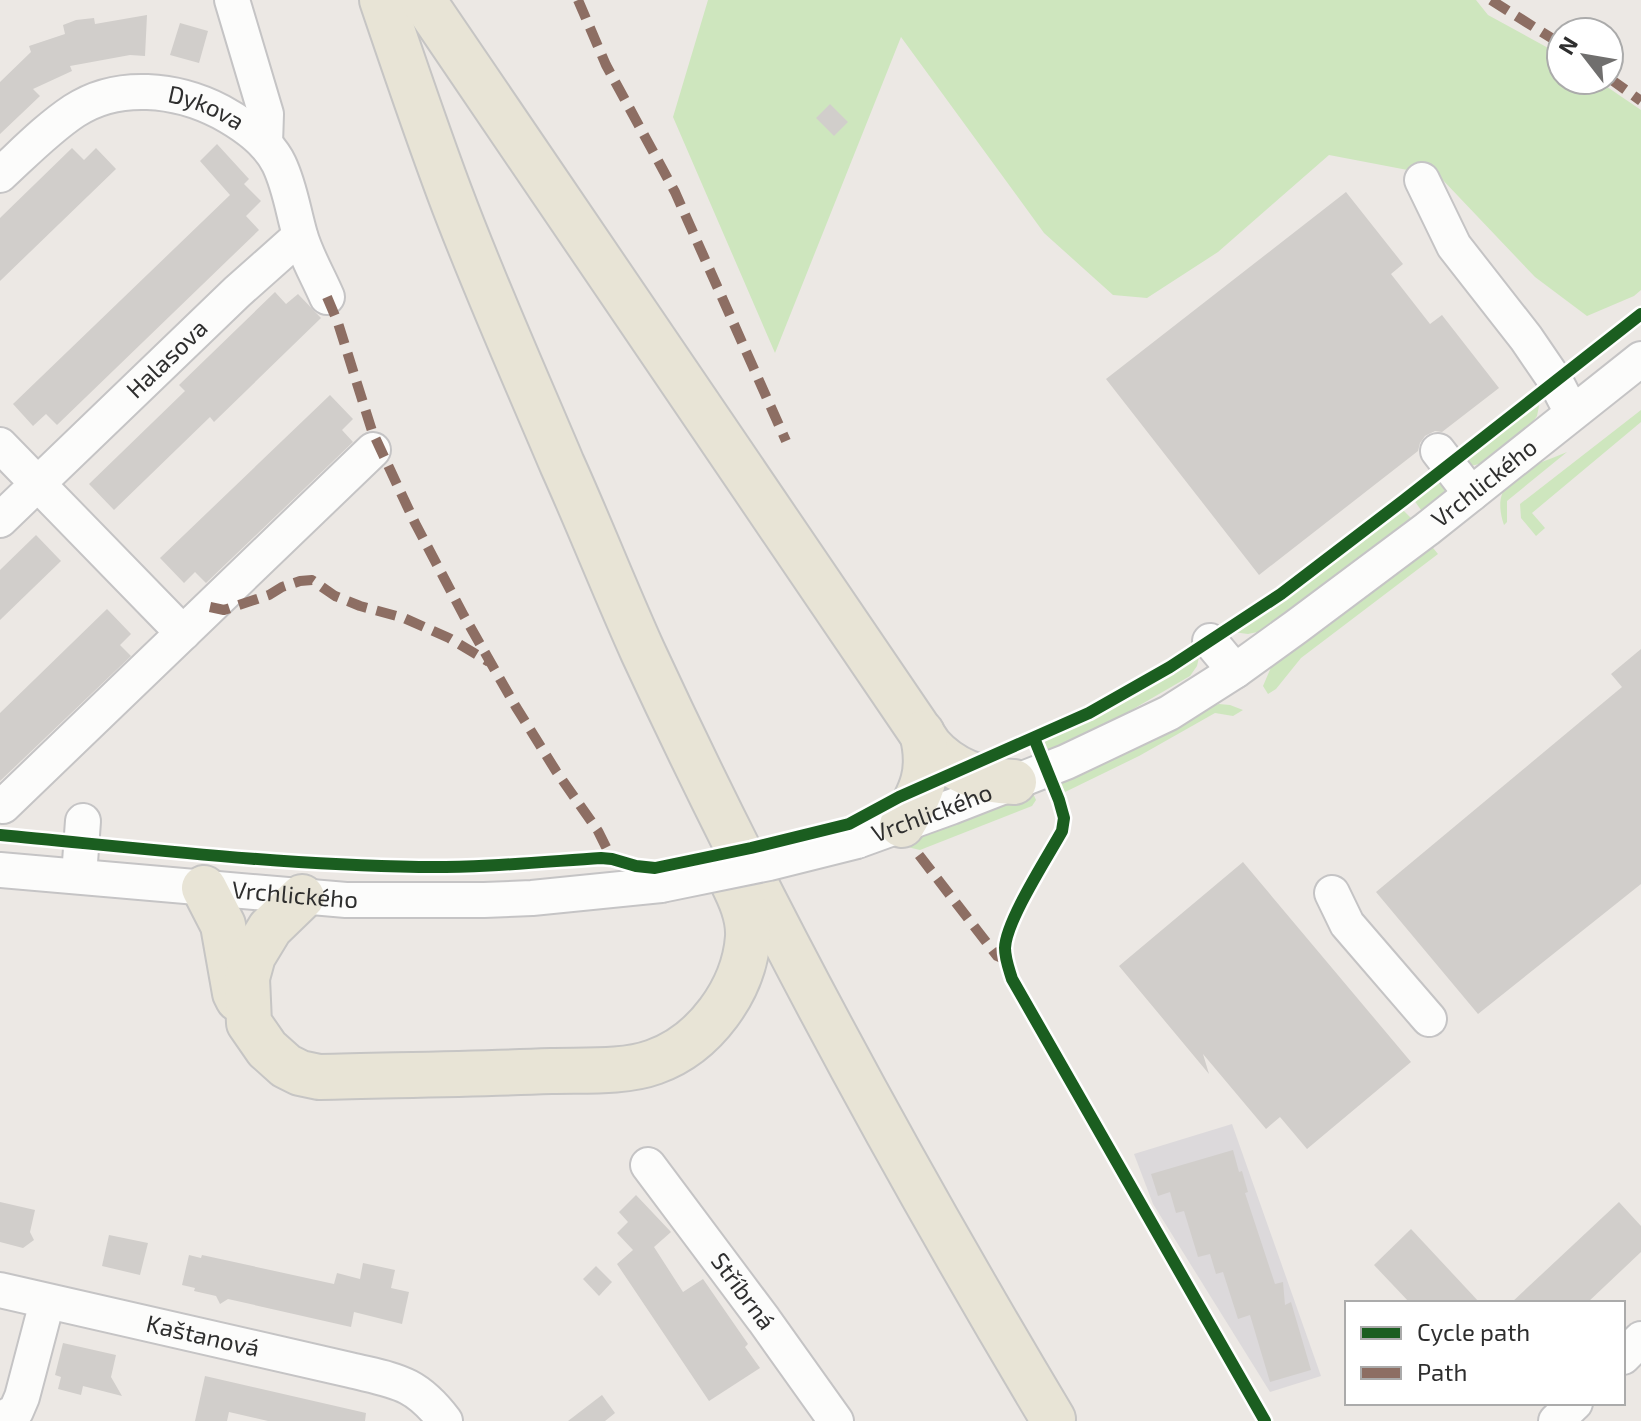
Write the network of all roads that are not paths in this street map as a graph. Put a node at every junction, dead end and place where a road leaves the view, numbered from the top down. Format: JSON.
{"nodes":[{"id":1,"x":232,"y":0,"type":"edge"},
{"id":2,"x":382,"y":0,"type":"edge"},
{"id":3,"x":423,"y":0,"type":"edge"},
{"id":4,"x":265,"y":144,"type":"junction"},
{"id":5,"x":0,"y":175,"type":"edge"},
{"id":6,"x":1422,"y":180,"type":"dead end"},
{"id":7,"x":300,"y":236,"type":"junction"},
{"id":8,"x":327,"y":297,"type":"dead end"},
{"id":9,"x":1641,"y":359,"type":"edge"},
{"id":10,"x":1572,"y":413,"type":"junction"},
{"id":11,"x":0,"y":445,"type":"edge"},
{"id":12,"x":373,"y":450,"type":"dead end"},
{"id":13,"x":1438,"y":451,"type":"dead end"},
{"id":14,"x":38,"y":484,"type":"junction"},
{"id":15,"x":1471,"y":494,"type":"junction"},
{"id":16,"x":0,"y":520,"type":"edge"},
{"id":17,"x":183,"y":633,"type":"junction"},
{"id":18,"x":1210,"y":641,"type":"dead end"},
{"id":19,"x":642,"y":650,"type":"junction"},
{"id":20,"x":1235,"y":671,"type":"junction"},
{"id":21,"x":922,"y":733,"type":"junction"},
{"id":22,"x":1014,"y":782,"type":"junction"},
{"id":23,"x":3,"y":806,"type":"dead end"},
{"id":24,"x":83,"y":821,"type":"dead end"},
{"id":25,"x":902,"y":825,"type":"junction"},
{"id":26,"x":0,"y":870,"type":"edge"},
{"id":27,"x":79,"y":876,"type":"junction"},
{"id":28,"x":204,"y":888,"type":"junction"},
{"id":29,"x":1332,"y":893,"type":"dead end"},
{"id":30,"x":302,"y":897,"type":"junction"},
{"id":31,"x":1429,"y":1019,"type":"dead end"},
{"id":32,"x":249,"y":1023,"type":"junction"},
{"id":33,"x":648,"y":1165,"type":"dead end"},
{"id":34,"x":0,"y":1290,"type":"edge"},
{"id":35,"x":47,"y":1302,"type":"junction"},
{"id":36,"x":1641,"y":1339,"type":"edge"},
{"id":37,"x":1625,"y":1355,"type":"edge"},
{"id":38,"x":1573,"y":1405,"type":"edge"},
{"id":39,"x":1053,"y":1419,"type":"dead end"},
{"id":40,"x":0,"y":1420,"type":"edge"},
{"id":41,"x":445,"y":1421,"type":"edge"},
{"id":42,"x":836,"y":1421,"type":"edge"},
{"id":43,"x":1556,"y":1421,"type":"edge"}],
"edges":[{"from":1,"to":4,"type":"street"},
{"from":2,"to":19,"type":"main road"},
{"from":3,"to":21,"type":"main road"},
{"from":4,"to":5,"type":"street","name":"Dykova"},
{"from":4,"to":7,"type":"street","name":"Dykova"},
{"from":6,"to":10,"type":"street"},
{"from":7,"to":8,"type":"street","name":"Dykova"},
{"from":7,"to":14,"type":"street","name":"Halasova"},
{"from":9,"to":10,"type":"street","name":"Vrchlického"},
{"from":10,"to":15,"type":"street","name":"Vrchlického"},
{"from":11,"to":14,"type":"street"},
{"from":12,"to":17,"type":"street"},
{"from":13,"to":15,"type":"street"},
{"from":14,"to":16,"type":"street","name":"Halasova"},
{"from":14,"to":17,"type":"street"},
{"from":15,"to":20,"type":"street","name":"Vrchlického"},
{"from":17,"to":23,"type":"street"},
{"from":18,"to":20,"type":"street"},
{"from":19,"to":32,"type":"main road"},
{"from":19,"to":39,"type":"main road"},
{"from":20,"to":22,"type":"street","name":"Vrchlického"},
{"from":21,"to":22,"type":"main road"},
{"from":21,"to":25,"type":"main road"},
{"from":22,"to":25,"type":"street","name":"Vrchlického"},
{"from":24,"to":27,"type":"street"},
{"from":25,"to":30,"type":"street","name":"Vrchlického","bridge":true},
{"from":26,"to":27,"type":"street","name":"Vrchlického"},
{"from":27,"to":28,"type":"street","name":"Vrchlického"},
{"from":28,"to":30,"type":"street","name":"Vrchlického"},
{"from":28,"to":32,"type":"main road"},
{"from":29,"to":31,"type":"street"},
{"from":30,"to":32,"type":"main road"},
{"from":33,"to":42,"type":"street","name":"Stříbrná"},
{"from":34,"to":35,"type":"street","name":"Kaštanová"},
{"from":35,"to":40,"type":"street"},
{"from":35,"to":41,"type":"street","name":"Kaštanová"},
{"from":36,"to":37,"type":"street"},
{"from":38,"to":43,"type":"street"}]}
